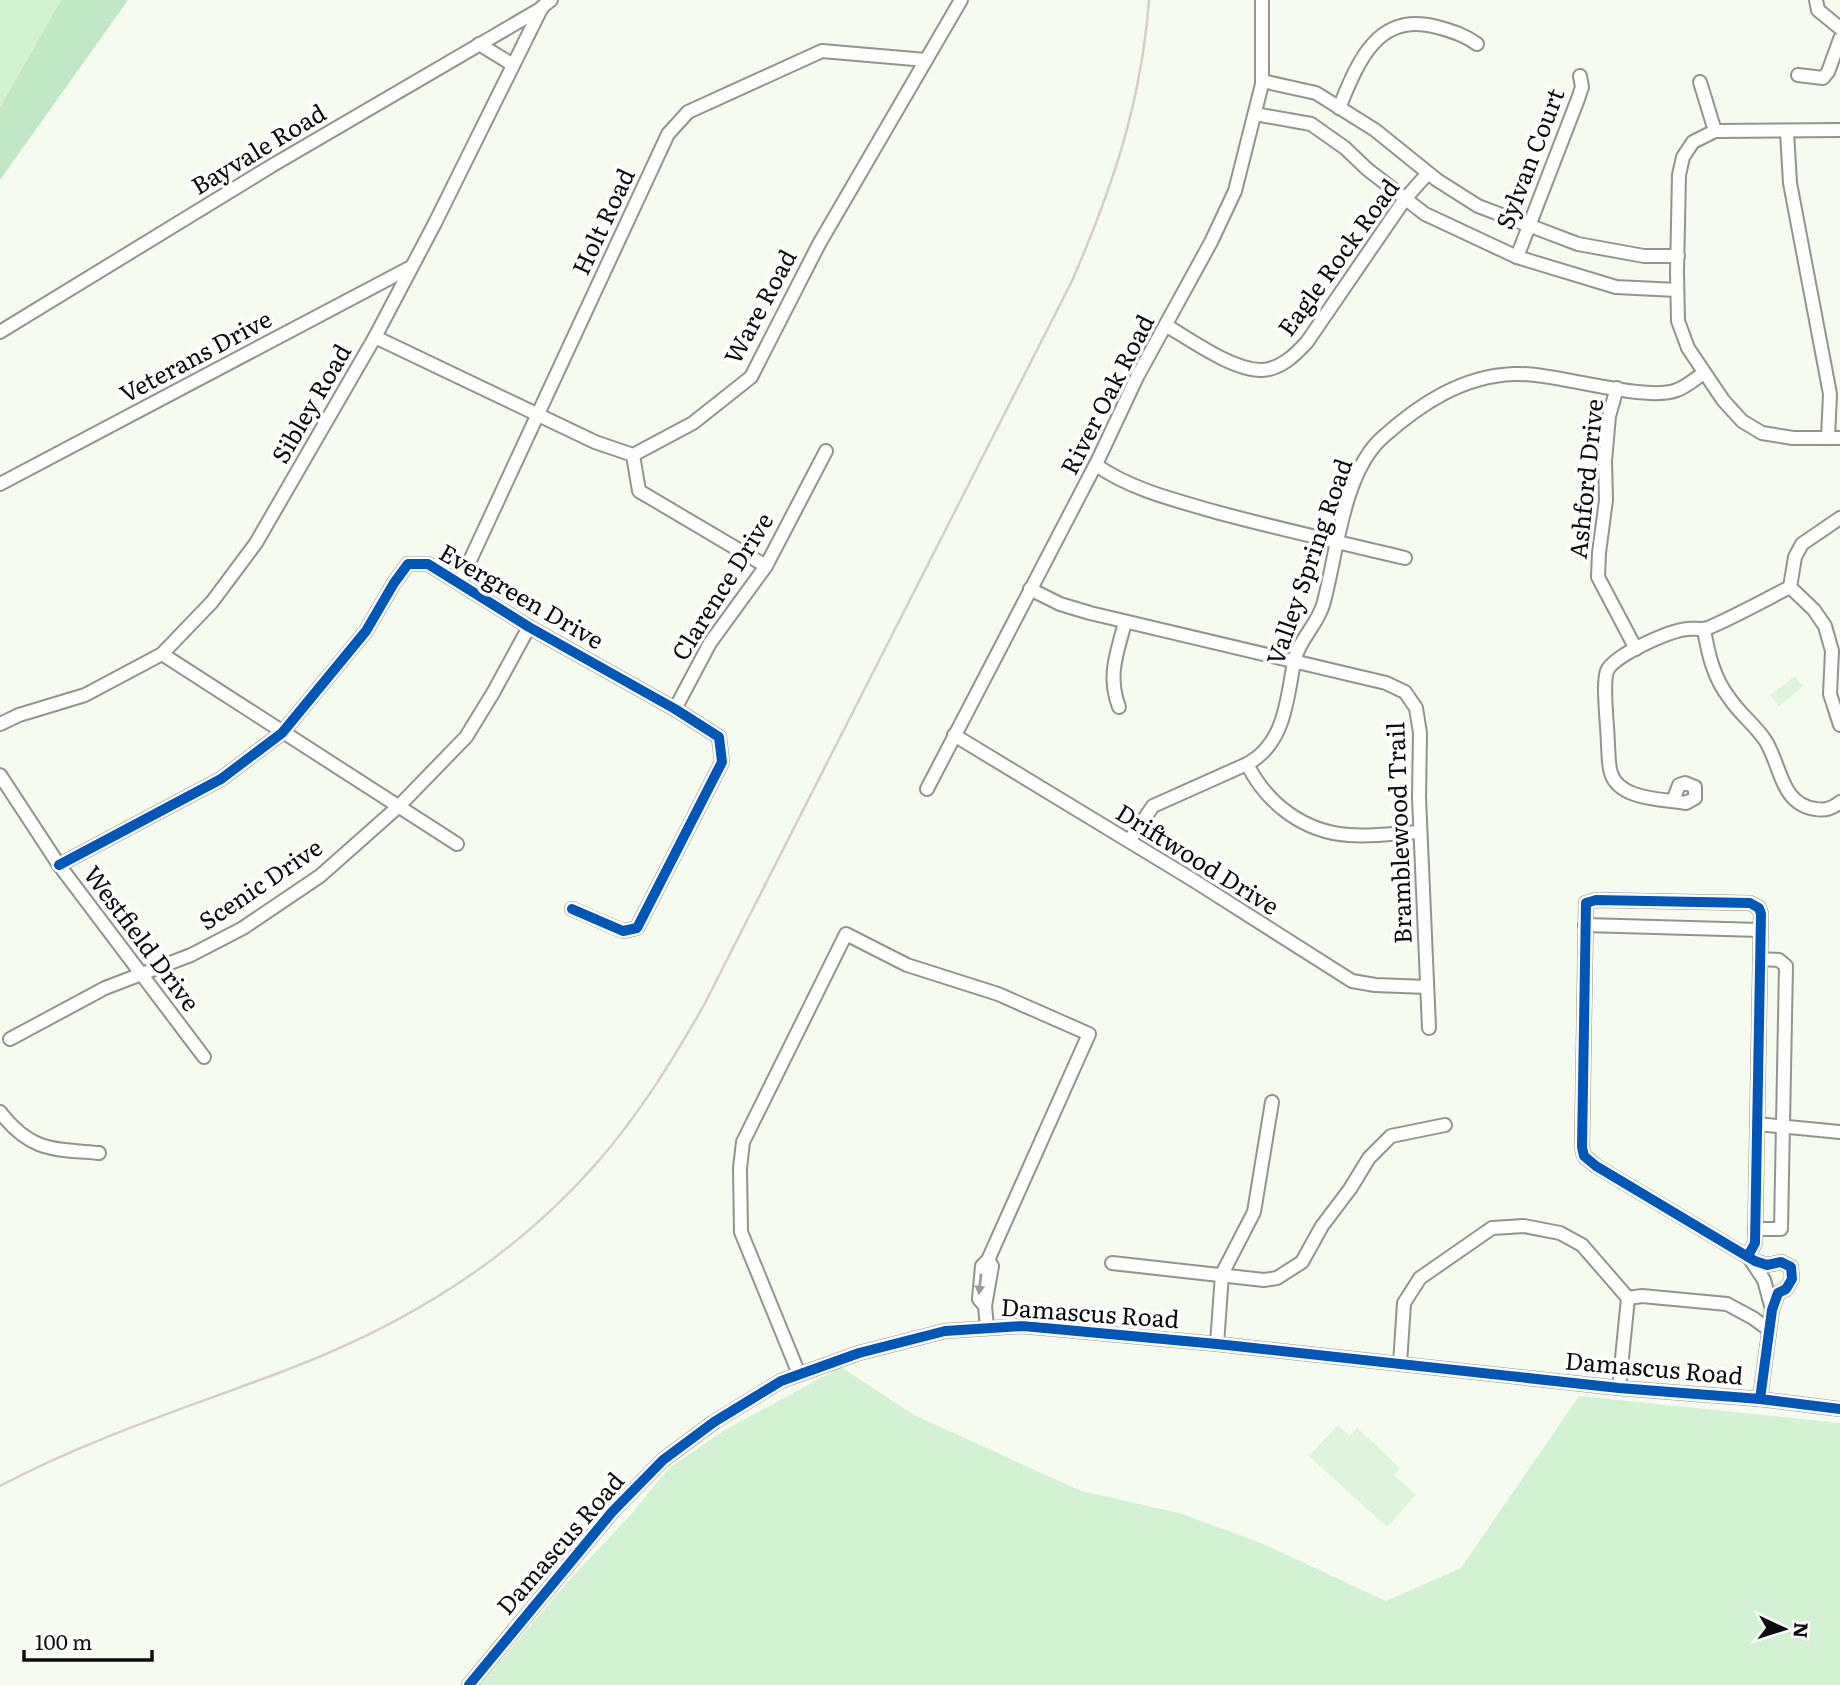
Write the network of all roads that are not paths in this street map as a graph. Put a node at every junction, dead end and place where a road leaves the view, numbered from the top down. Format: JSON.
{"nodes":[{"id":1,"x":961,"y":0,"type":"edge"},
{"id":2,"x":1262,"y":0,"type":"edge"},
{"id":3,"x":1816,"y":0,"type":"edge"},
{"id":4,"x":546,"y":4,"type":"edge"},
{"id":5,"x":1840,"y":28,"type":"edge"},
{"id":6,"x":1840,"y":40,"type":"edge"},
{"id":7,"x":479,"y":44,"type":"junction"},
{"id":8,"x":1477,"y":44,"type":"dead end"},
{"id":9,"x":926,"y":60,"type":"junction"},
{"id":10,"x":513,"y":65,"type":"junction"},
{"id":11,"x":1798,"y":75,"type":"dead end"},
{"id":12,"x":1580,"y":76,"type":"dead end"},
{"id":13,"x":1262,"y":81,"type":"junction"},
{"id":14,"x":1700,"y":82,"type":"dead end"},
{"id":15,"x":1339,"y":108,"type":"junction"},
{"id":16,"x":1255,"y":114,"type":"junction"},
{"id":17,"x":1840,"y":130,"type":"edge"},
{"id":18,"x":1715,"y":131,"type":"junction"},
{"id":19,"x":1787,"y":132,"type":"junction"},
{"id":20,"x":1429,"y":173,"type":"junction"},
{"id":21,"x":1405,"y":199,"type":"junction"},
{"id":22,"x":1528,"y":225,"type":"junction"},
{"id":23,"x":1678,"y":256,"type":"junction"},
{"id":24,"x":1517,"y":257,"type":"junction"},
{"id":25,"x":411,"y":267,"type":"junction"},
{"id":26,"x":1677,"y":290,"type":"junction"},
{"id":27,"x":1167,"y":326,"type":"junction"},
{"id":28,"x":0,"y":332,"type":"edge"},
{"id":29,"x":375,"y":337,"type":"junction"},
{"id":30,"x":1704,"y":373,"type":"junction"},
{"id":31,"x":1617,"y":388,"type":"junction"},
{"id":32,"x":538,"y":414,"type":"junction"},
{"id":33,"x":1834,"y":438,"type":"edge"},
{"id":34,"x":826,"y":451,"type":"dead end"},
{"id":35,"x":633,"y":455,"type":"junction"},
{"id":36,"x":1096,"y":465,"type":"junction"},
{"id":37,"x":0,"y":484,"type":"edge"},
{"id":38,"x":1840,"y":518,"type":"edge"},
{"id":39,"x":1337,"y":542,"type":"junction"},
{"id":40,"x":1405,"y":558,"type":"dead end"},
{"id":41,"x":766,"y":566,"type":"junction"},
{"id":42,"x":460,"y":582,"type":"junction"},
{"id":43,"x":1790,"y":587,"type":"junction"},
{"id":44,"x":1030,"y":589,"type":"junction"},
{"id":45,"x":1125,"y":622,"type":"junction"},
{"id":46,"x":529,"y":627,"type":"junction"},
{"id":47,"x":1704,"y":629,"type":"junction"},
{"id":48,"x":1636,"y":649,"type":"junction"},
{"id":49,"x":162,"y":654,"type":"junction"},
{"id":50,"x":1294,"y":660,"type":"junction"},
{"id":51,"x":1119,"y":707,"type":"dead end"},
{"id":52,"x":675,"y":709,"type":"junction"},
{"id":53,"x":0,"y":724,"type":"edge"},
{"id":54,"x":1840,"y":725,"type":"edge"},
{"id":55,"x":282,"y":733,"type":"junction"},
{"id":56,"x":954,"y":736,"type":"junction"},
{"id":57,"x":1247,"y":764,"type":"junction"},
{"id":58,"x":0,"y":775,"type":"edge"},
{"id":59,"x":927,"y":789,"type":"dead end"},
{"id":60,"x":1673,"y":801,"type":"dead end"},
{"id":61,"x":1840,"y":802,"type":"edge"},
{"id":62,"x":399,"y":806,"type":"junction"},
{"id":63,"x":1420,"y":832,"type":"junction"},
{"id":64,"x":1129,"y":841,"type":"junction"},
{"id":65,"x":457,"y":844,"type":"dead end"},
{"id":66,"x":58,"y":865,"type":"junction"},
{"id":67,"x":572,"y":909,"type":"dead end"},
{"id":68,"x":1585,"y":925,"type":"junction"},
{"id":69,"x":1760,"y":930,"type":"junction"},
{"id":70,"x":1760,"y":959,"type":"junction"},
{"id":71,"x":141,"y":973,"type":"junction"},
{"id":72,"x":1427,"y":987,"type":"junction"},
{"id":73,"x":1429,"y":1028,"type":"dead end"},
{"id":74,"x":10,"y":1039,"type":"dead end"},
{"id":75,"x":204,"y":1057,"type":"dead end"},
{"id":76,"x":1272,"y":1102,"type":"dead end"},
{"id":77,"x":0,"y":1112,"type":"edge"},
{"id":78,"x":1757,"y":1124,"type":"junction"},
{"id":79,"x":1446,"y":1125,"type":"dead end"},
{"id":80,"x":1784,"y":1126,"type":"junction"},
{"id":81,"x":1840,"y":1132,"type":"edge"},
{"id":82,"x":99,"y":1153,"type":"dead end"},
{"id":83,"x":1755,"y":1228,"type":"junction"},
{"id":84,"x":1748,"y":1256,"type":"junction"},
{"id":85,"x":1112,"y":1263,"type":"dead end"},
{"id":86,"x":1222,"y":1274,"type":"junction"},
{"id":87,"x":1628,"y":1298,"type":"junction"},
{"id":88,"x":1772,"y":1310,"type":"junction"},
{"id":89,"x":987,"y":1328,"type":"junction"},
{"id":90,"x":1768,"y":1329,"type":"junction"},
{"id":91,"x":1217,"y":1343,"type":"junction"},
{"id":92,"x":1400,"y":1364,"type":"junction"},
{"id":93,"x":799,"y":1374,"type":"junction"},
{"id":94,"x":1619,"y":1388,"type":"junction"},
{"id":95,"x":1760,"y":1399,"type":"junction"},
{"id":96,"x":1840,"y":1409,"type":"edge"},
{"id":97,"x":469,"y":1685,"type":"edge"}],
"edges":[{"from":1,"to":9,"type":"street","name":"Ware Road"},
{"from":2,"to":13,"type":"street","name":"River Oak Road"},
{"from":3,"to":5,"type":"street"},
{"from":4,"to":7,"type":"street","name":"Bayvale Road"},
{"from":4,"to":10,"type":"street","name":"Sibley Road"},
{"from":6,"to":11,"type":"street"},
{"from":7,"to":10,"type":"street"},
{"from":7,"to":28,"type":"street","name":"Bayvale Road"},
{"from":8,"to":15,"type":"street"},
{"from":9,"to":32,"type":"street","name":"Holt Road"},
{"from":9,"to":35,"type":"street","name":"Ware Road"},
{"from":10,"to":25,"type":"street","name":"Sibley Road"},
{"from":12,"to":22,"type":"street","name":"Sylvan Court"},
{"from":13,"to":15,"type":"street"},
{"from":13,"to":16,"type":"street","name":"River Oak Road"},
{"from":14,"to":18,"type":"street"},
{"from":15,"to":20,"type":"street"},
{"from":16,"to":21,"type":"street"},
{"from":16,"to":27,"type":"street","name":"River Oak Road"},
{"from":17,"to":19,"type":"street"},
{"from":18,"to":19,"type":"street"},
{"from":18,"to":23,"type":"street"},
{"from":19,"to":33,"type":"street"},
{"from":20,"to":21,"type":"street","name":"Eagle Rock Road"},
{"from":20,"to":22,"type":"street"},
{"from":21,"to":24,"type":"street"},
{"from":21,"to":27,"type":"street","name":"Eagle Rock Road"},
{"from":22,"to":23,"type":"street"},
{"from":22,"to":24,"type":"street","name":"Sylvan Court"},
{"from":23,"to":26,"type":"street"},
{"from":24,"to":26,"type":"street"},
{"from":25,"to":29,"type":"street","name":"Sibley Road"},
{"from":25,"to":37,"type":"street","name":"Veterans Drive"},
{"from":26,"to":30,"type":"street"},
{"from":27,"to":36,"type":"street","name":"River Oak Road"},
{"from":29,"to":32,"type":"street"},
{"from":29,"to":49,"type":"street","name":"Sibley Road"},
{"from":30,"to":31,"type":"street","name":"Valley Spring Road"},
{"from":30,"to":33,"type":"street"},
{"from":31,"to":39,"type":"street","name":"Valley Spring Road"},
{"from":31,"to":48,"type":"street","name":"Ashford Drive"},
{"from":32,"to":35,"type":"street"},
{"from":32,"to":42,"type":"street","name":"Holt Road"},
{"from":34,"to":41,"type":"street","name":"Clarence Drive"},
{"from":35,"to":41,"type":"street"},
{"from":36,"to":39,"type":"street"},
{"from":36,"to":44,"type":"street","name":"River Oak Road"},
{"from":38,"to":43,"type":"street"},
{"from":39,"to":40,"type":"street"},
{"from":39,"to":50,"type":"street","name":"Valley Spring Road"},
{"from":41,"to":52,"type":"street","name":"Clarence Drive"},
{"from":42,"to":46,"type":"street","name":"Evergreen Drive"},
{"from":42,"to":55,"type":"street","name":"Evergreen Drive"},
{"from":43,"to":47,"type":"street"},
{"from":43,"to":54,"type":"street"},
{"from":44,"to":45,"type":"street","name":"Bramblewood Trail"},
{"from":44,"to":56,"type":"street","name":"River Oak Road"},
{"from":45,"to":50,"type":"street","name":"Bramblewood Trail"},
{"from":45,"to":51,"type":"street"},
{"from":46,"to":52,"type":"street","name":"Evergreen Drive"},
{"from":46,"to":62,"type":"street","name":"Scenic Drive"},
{"from":47,"to":48,"type":"street"},
{"from":47,"to":61,"type":"street"},
{"from":48,"to":60,"type":"street"},
{"from":49,"to":53,"type":"street","name":"Sibley Road"},
{"from":49,"to":55,"type":"street"},
{"from":50,"to":57,"type":"street","name":"Valley Spring Road"},
{"from":50,"to":63,"type":"street","name":"Bramblewood Trail"},
{"from":52,"to":67,"type":"street","name":"Evergreen Drive"},
{"from":55,"to":62,"type":"street"},
{"from":55,"to":66,"type":"street","name":"Evergreen Drive"},
{"from":56,"to":59,"type":"street","name":"River Oak Road"},
{"from":56,"to":64,"type":"street","name":"Driftwood Drive"},
{"from":57,"to":63,"type":"street"},
{"from":57,"to":64,"type":"street","name":"Valley Spring Road"},
{"from":58,"to":66,"type":"street","name":"Westfield Drive"},
{"from":62,"to":65,"type":"street"},
{"from":62,"to":71,"type":"street","name":"Scenic Drive"},
{"from":63,"to":72,"type":"street","name":"Bramblewood Trail"},
{"from":64,"to":72,"type":"street","name":"Driftwood Drive"},
{"from":66,"to":71,"type":"street","name":"Westfield Drive"},
{"from":68,"to":69,"type":"street"},
{"from":68,"to":69,"type":"street"},
{"from":68,"to":84,"type":"street"},
{"from":69,"to":70,"type":"street"},
{"from":70,"to":78,"type":"street"},
{"from":70,"to":80,"type":"street"},
{"from":71,"to":74,"type":"street","name":"Scenic Drive"},
{"from":71,"to":75,"type":"street","name":"Westfield Drive"},
{"from":72,"to":73,"type":"street","name":"Bramblewood Trail"},
{"from":76,"to":86,"type":"street"},
{"from":77,"to":82,"type":"street"},
{"from":78,"to":80,"type":"street"},
{"from":78,"to":83,"type":"street"},
{"from":79,"to":86,"type":"street"},
{"from":80,"to":81,"type":"street"},
{"from":80,"to":83,"type":"street"},
{"from":83,"to":84,"type":"street"},
{"from":84,"to":88,"type":"street"},
{"from":84,"to":88,"type":"street"},
{"from":85,"to":86,"type":"street"},
{"from":86,"to":91,"type":"street"},
{"from":87,"to":90,"type":"street"},
{"from":87,"to":92,"type":"street"},
{"from":87,"to":94,"type":"street"},
{"from":88,"to":90,"type":"street"},
{"from":89,"to":91,"type":"street","name":"Damascus Road"},
{"from":89,"to":93,"type":"street","name":"Damascus Road"},
{"from":89,"to":93,"type":"street"},
{"from":90,"to":95,"type":"street"},
{"from":91,"to":92,"type":"street","name":"Damascus Road"},
{"from":92,"to":94,"type":"street","name":"Damascus Road"},
{"from":93,"to":97,"type":"street","name":"Damascus Road"},
{"from":94,"to":95,"type":"street","name":"Damascus Road"},
{"from":95,"to":96,"type":"street","name":"Damascus Road"}]}
